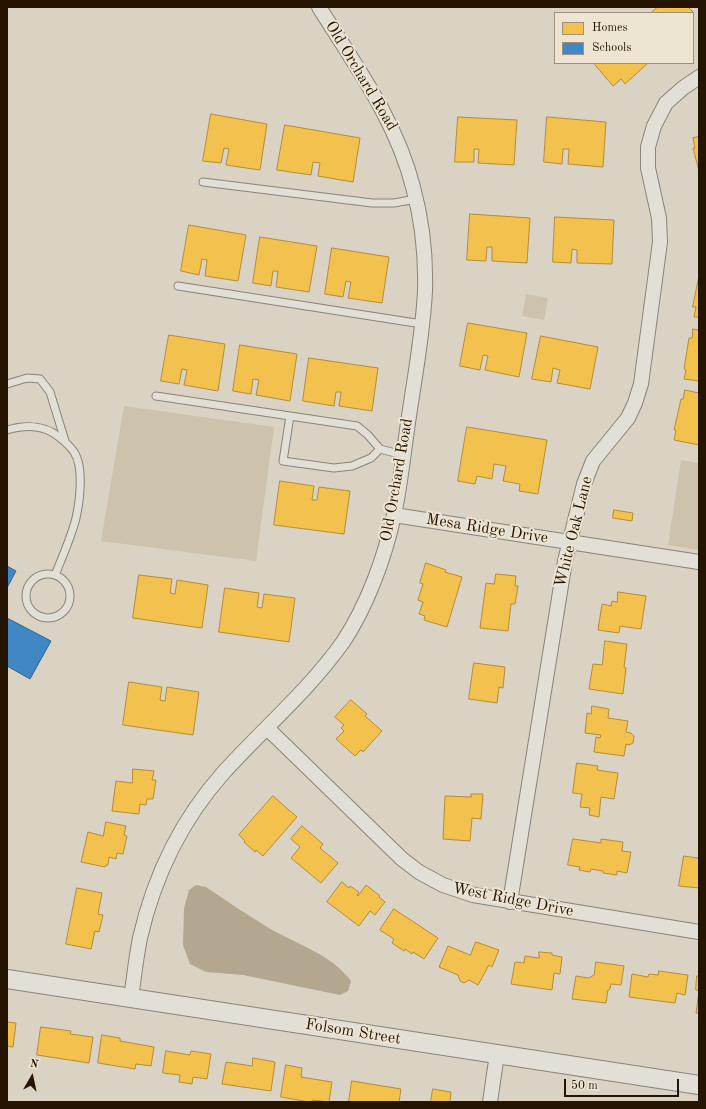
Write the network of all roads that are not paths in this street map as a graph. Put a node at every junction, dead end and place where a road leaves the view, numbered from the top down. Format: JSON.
{"nodes":[{"id":1,"x":319,"y":7,"type":"edge"},
{"id":2,"x":699,"y":77,"type":"edge"},
{"id":3,"x":203,"y":182,"type":"dead end"},
{"id":4,"x":416,"y":199,"type":"junction"},
{"id":5,"x":178,"y":286,"type":"dead end"},
{"id":6,"x":422,"y":324,"type":"junction"},
{"id":7,"x":7,"y":384,"type":"edge"},
{"id":8,"x":156,"y":396,"type":"dead end"},
{"id":9,"x":290,"y":416,"type":"junction"},
{"id":10,"x":7,"y":430,"type":"edge"},
{"id":11,"x":65,"y":441,"type":"junction"},
{"id":12,"x":380,"y":449,"type":"junction"},
{"id":13,"x":403,"y":455,"type":"junction"},
{"id":14,"x":394,"y":515,"type":"junction"},
{"id":15,"x":570,"y":542,"type":"junction"},
{"id":16,"x":699,"y":562,"type":"edge"},
{"id":17,"x":55,"y":575,"type":"junction"},
{"id":18,"x":267,"y":728,"type":"junction"},
{"id":19,"x":510,"y":902,"type":"junction"},
{"id":20,"x":699,"y":932,"type":"edge"},
{"id":21,"x":7,"y":979,"type":"edge"},
{"id":22,"x":132,"y":998,"type":"junction"},
{"id":23,"x":497,"y":1054,"type":"junction"},
{"id":24,"x":699,"y":1085,"type":"edge"},
{"id":25,"x":490,"y":1102,"type":"edge"}],
"edges":[{"from":1,"to":4,"type":"street","name":"Old Orchard Road"},
{"from":2,"to":15,"type":"street","name":"White Oak Lane"},
{"from":3,"to":4,"type":"lane"},
{"from":4,"to":6,"type":"street","name":"Old Orchard Road"},
{"from":5,"to":6,"type":"lane"},
{"from":6,"to":13,"type":"street","name":"Old Orchard Road"},
{"from":7,"to":11,"type":"lane"},
{"from":8,"to":9,"type":"lane"},
{"from":9,"to":12,"type":"lane"},
{"from":9,"to":12,"type":"lane"},
{"from":10,"to":11,"type":"lane"},
{"from":11,"to":17,"type":"lane"},
{"from":12,"to":13,"type":"lane"},
{"from":13,"to":14,"type":"street","name":"Old Orchard Road"},
{"from":14,"to":15,"type":"street","name":"Mesa Ridge Drive"},
{"from":14,"to":18,"type":"street","name":"Old Orchard Road"},
{"from":15,"to":16,"type":"street","name":"Mesa Ridge Drive"},
{"from":15,"to":19,"type":"street","name":"White Oak Lane"},
{"from":17,"to":17,"type":"lane"},
{"from":18,"to":19,"type":"street","name":"West Ridge Drive"},
{"from":18,"to":22,"type":"street","name":"Old Orchard Road"},
{"from":19,"to":20,"type":"street","name":"West Ridge Drive"},
{"from":21,"to":22,"type":"street","name":"Folsom Street"},
{"from":22,"to":23,"type":"street","name":"Folsom Street"},
{"from":23,"to":24,"type":"street","name":"Folsom Street"},
{"from":23,"to":25,"type":"street"}]}
